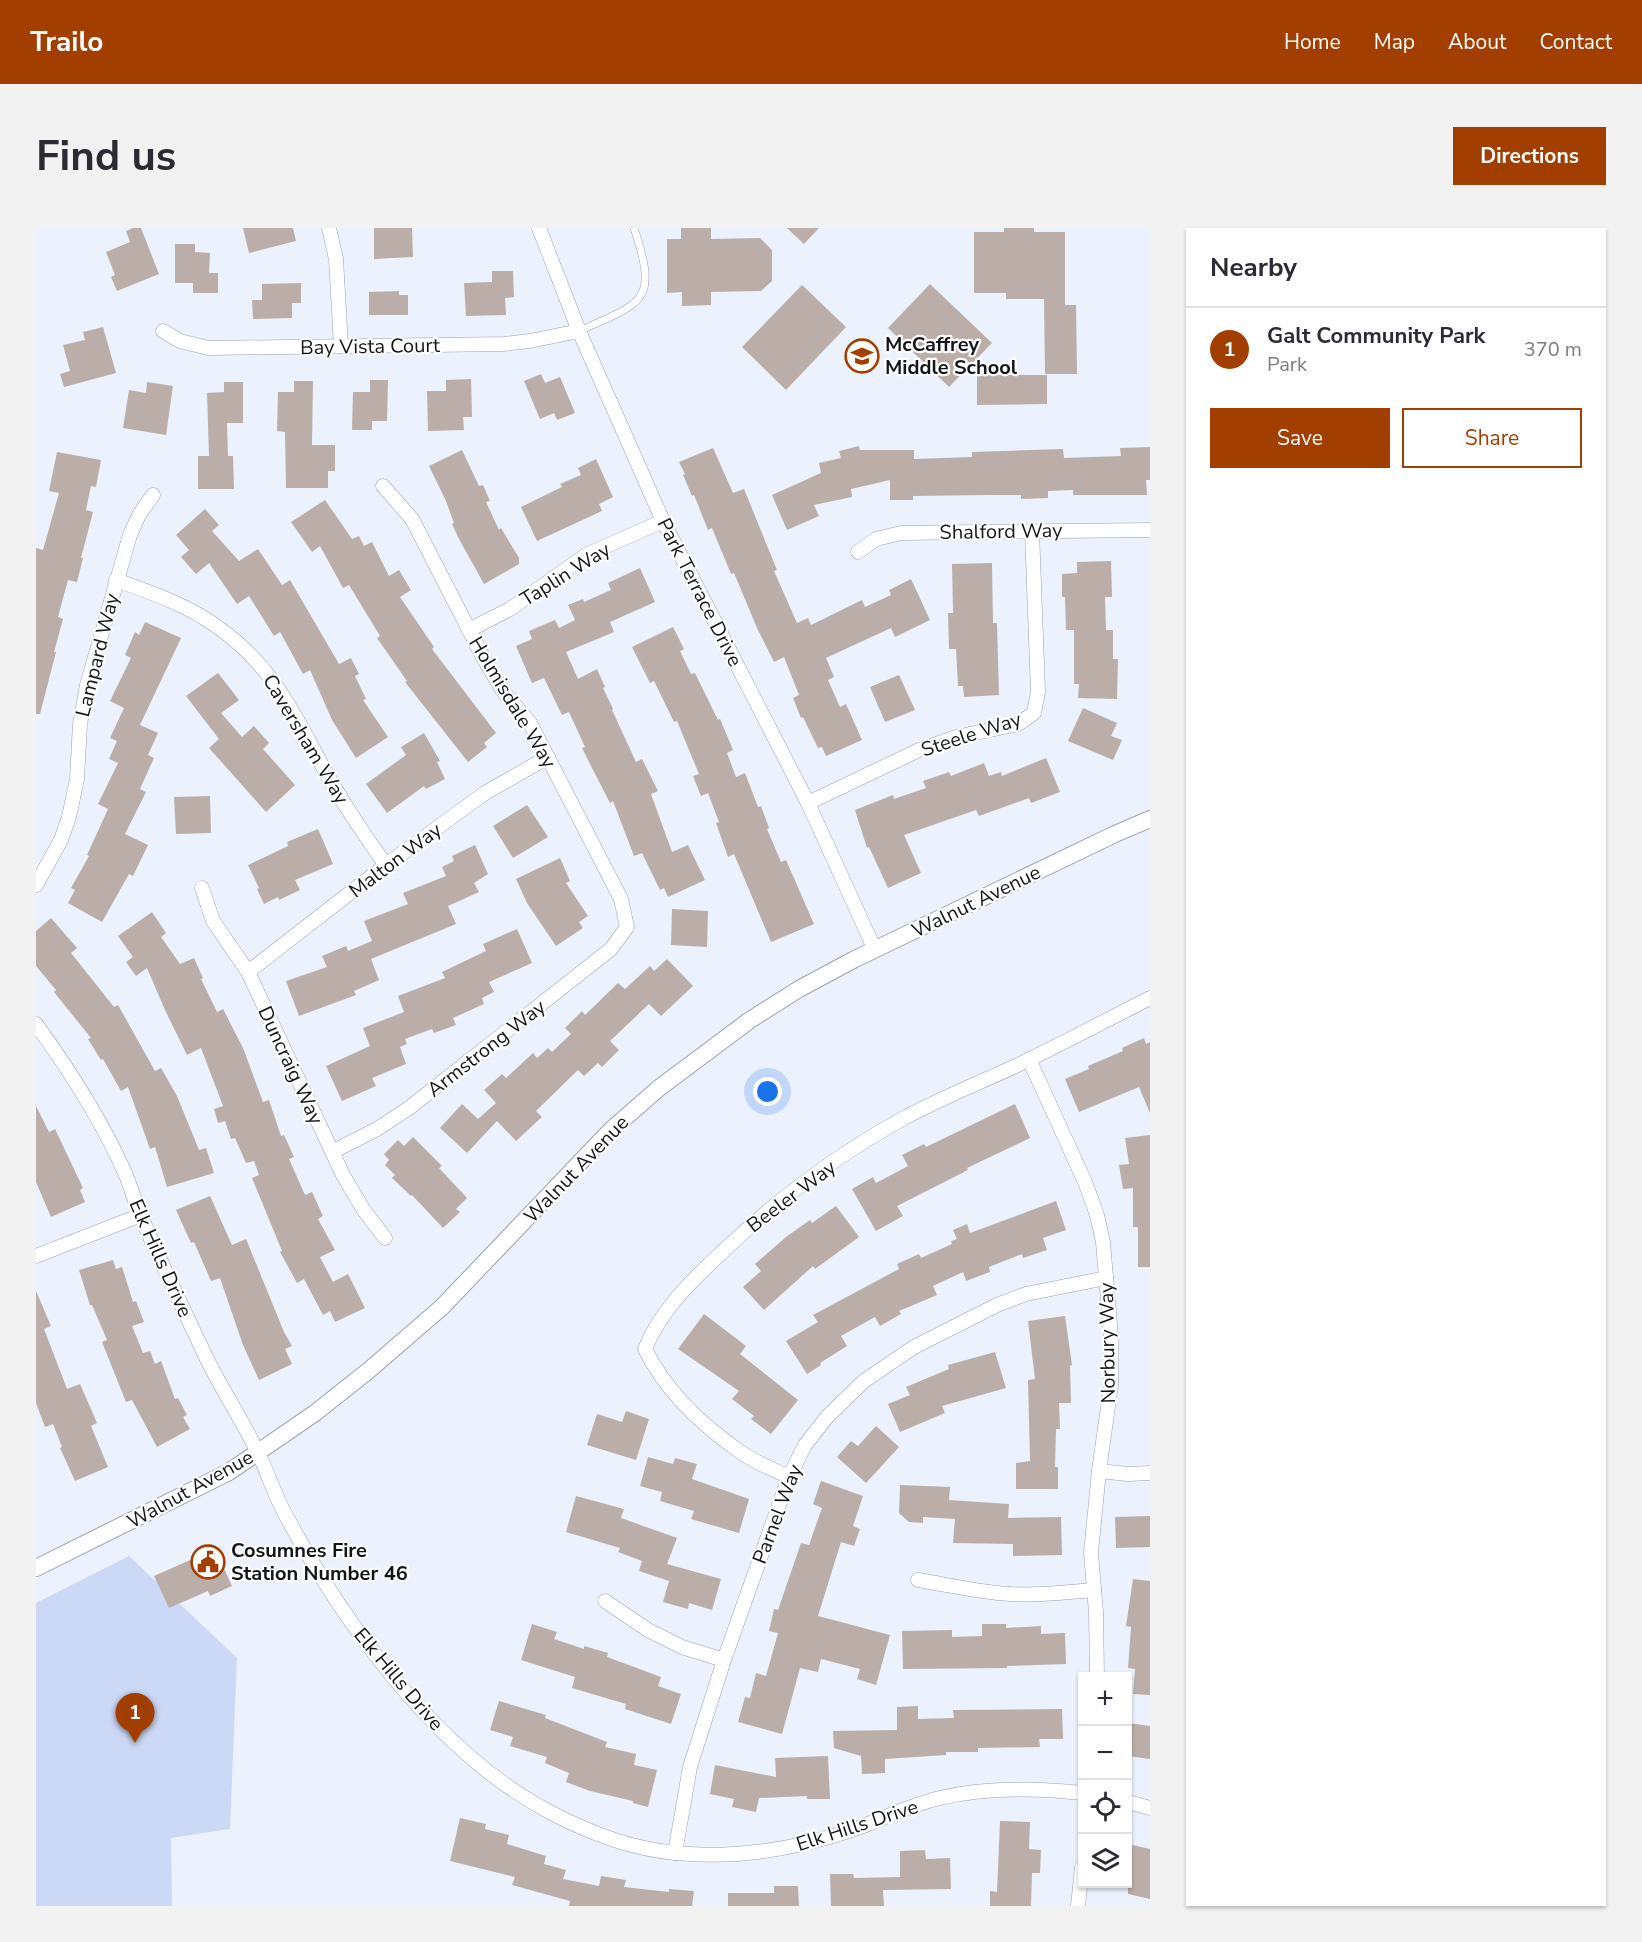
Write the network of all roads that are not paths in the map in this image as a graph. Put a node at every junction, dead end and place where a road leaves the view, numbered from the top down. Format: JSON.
{"nodes":[{"id":1,"x":329,"y":228,"type":"edge"},
{"id":2,"x":539,"y":228,"type":"edge"},
{"id":3,"x":634,"y":228,"type":"edge"},
{"id":4,"x":162,"y":331,"type":"dead end"},
{"id":5,"x":579,"y":331,"type":"junction"},
{"id":6,"x":342,"y":346,"type":"junction"},
{"id":7,"x":383,"y":486,"type":"dead end"},
{"id":8,"x":153,"y":495,"type":"dead end"},
{"id":9,"x":663,"y":521,"type":"junction"},
{"id":10,"x":1150,"y":530,"type":"edge"},
{"id":11,"x":1032,"y":531,"type":"junction"},
{"id":12,"x":858,"y":552,"type":"dead end"},
{"id":13,"x":116,"y":580,"type":"junction"},
{"id":14,"x":469,"y":630,"type":"junction"},
{"id":15,"x":548,"y":757,"type":"junction"},
{"id":16,"x":808,"y":803,"type":"junction"},
{"id":17,"x":1150,"y":819,"type":"edge"},
{"id":18,"x":386,"y":865,"type":"junction"},
{"id":19,"x":36,"y":885,"type":"edge"},
{"id":20,"x":202,"y":888,"type":"dead end"},
{"id":21,"x":627,"y":927,"type":"joint"},
{"id":22,"x":875,"y":950,"type":"junction"},
{"id":23,"x":248,"y":972,"type":"junction"},
{"id":24,"x":1150,"y":998,"type":"edge"},
{"id":25,"x":36,"y":1024,"type":"edge"},
{"id":26,"x":1029,"y":1059,"type":"junction"},
{"id":27,"x":332,"y":1152,"type":"junction"},
{"id":28,"x":141,"y":1215,"type":"junction"},
{"id":29,"x":385,"y":1238,"type":"dead end"},
{"id":30,"x":36,"y":1256,"type":"edge"},
{"id":31,"x":1106,"y":1278,"type":"junction"},
{"id":32,"x":258,"y":1452,"type":"junction"},
{"id":33,"x":1099,"y":1471,"type":"junction"},
{"id":34,"x":1150,"y":1473,"type":"edge"},
{"id":35,"x":789,"y":1477,"type":"junction"},
{"id":36,"x":36,"y":1568,"type":"edge"},
{"id":37,"x":918,"y":1580,"type":"dead end"},
{"id":38,"x":1094,"y":1590,"type":"junction"},
{"id":39,"x":605,"y":1601,"type":"dead end"},
{"id":40,"x":724,"y":1660,"type":"junction"},
{"id":41,"x":1097,"y":1672,"type":"edge"},
{"id":42,"x":1078,"y":1793,"type":"edge"},
{"id":43,"x":1132,"y":1803,"type":"edge"},
{"id":44,"x":1150,"y":1808,"type":"edge"},
{"id":45,"x":675,"y":1853,"type":"junction"},
{"id":46,"x":1080,"y":1888,"type":"edge"},
{"id":47,"x":1078,"y":1906,"type":"edge"}],
"edges":[{"from":1,"to":6,"type":"street"},
{"from":2,"to":5,"type":"street","name":"Park Terrace Drive"},
{"from":3,"to":5,"type":"lane"},
{"from":4,"to":6,"type":"street","name":"Bay Vista Court"},
{"from":5,"to":6,"type":"street","name":"Bay Vista Court"},
{"from":5,"to":9,"type":"street","name":"Park Terrace Drive"},
{"from":7,"to":14,"type":"street","name":"Holmisdale Way"},
{"from":8,"to":13,"type":"street","name":"Lampard Way"},
{"from":9,"to":14,"type":"street","name":"Taplin Way"},
{"from":9,"to":16,"type":"street","name":"Park Terrace Drive"},
{"from":10,"to":11,"type":"street","name":"Shalford Way"},
{"from":11,"to":12,"type":"street","name":"Shalford Way"},
{"from":11,"to":16,"type":"street","name":"Steele Way"},
{"from":13,"to":18,"type":"street","name":"Caversham Way"},
{"from":13,"to":19,"type":"street","name":"Lampard Way"},
{"from":14,"to":15,"type":"street","name":"Holmisdale Way"},
{"from":15,"to":18,"type":"street","name":"Malton Way"},
{"from":15,"to":21,"type":"street","name":"Holmisdale Way"},
{"from":16,"to":22,"type":"street","name":"Park Terrace Drive"},
{"from":17,"to":22,"type":"street","name":"Walnut Avenue"},
{"from":18,"to":23,"type":"street","name":"Malton Way"},
{"from":20,"to":23,"type":"street","name":"Duncraig Way"},
{"from":21,"to":27,"type":"street","name":"Armstrong Way"},
{"from":22,"to":32,"type":"street","name":"Walnut Avenue"},
{"from":23,"to":27,"type":"street","name":"Duncraig Way"},
{"from":24,"to":26,"type":"street","name":"Beeler Way"},
{"from":25,"to":28,"type":"street","name":"Elk Hills Drive"},
{"from":26,"to":31,"type":"street","name":"Norbury Way"},
{"from":26,"to":35,"type":"street","name":"Beeler Way"},
{"from":27,"to":29,"type":"street","name":"Duncraig Way"},
{"from":28,"to":30,"type":"street"},
{"from":28,"to":32,"type":"street","name":"Elk Hills Drive"},
{"from":31,"to":33,"type":"street","name":"Norbury Way"},
{"from":31,"to":35,"type":"street","name":"Parnel Way"},
{"from":32,"to":36,"type":"street","name":"Walnut Avenue"},
{"from":32,"to":45,"type":"street","name":"Elk Hills Drive"},
{"from":33,"to":34,"type":"street"},
{"from":33,"to":38,"type":"street","name":"Norbury Way"},
{"from":35,"to":40,"type":"street","name":"Parnel Way"},
{"from":37,"to":38,"type":"street"},
{"from":38,"to":41,"type":"street","name":"Norbury Way"},
{"from":39,"to":40,"type":"street"},
{"from":40,"to":45,"type":"street","name":"Parnel Way"},
{"from":42,"to":45,"type":"street","name":"Elk Hills Drive"},
{"from":43,"to":44,"type":"street"},
{"from":46,"to":47,"type":"street"}]}
